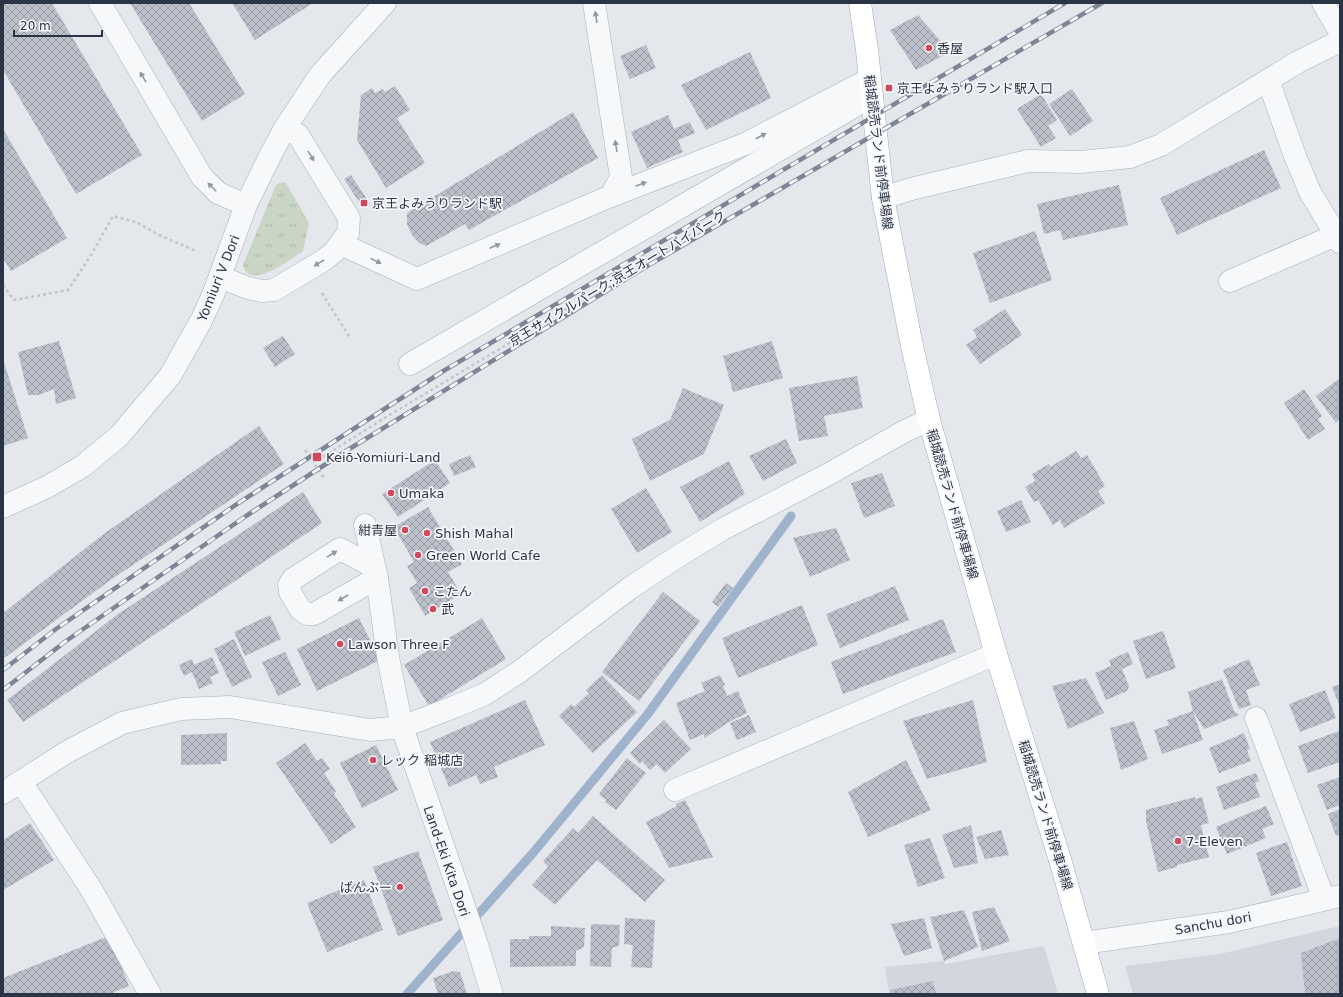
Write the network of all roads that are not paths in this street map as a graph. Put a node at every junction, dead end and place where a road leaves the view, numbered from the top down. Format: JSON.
{"nodes":[{"id":1,"x":100,"y":3,"type":"edge"},
{"id":2,"x":385,"y":3,"type":"edge"},
{"id":3,"x":594,"y":3,"type":"edge"},
{"id":4,"x":860,"y":3,"type":"edge"},
{"id":5,"x":1323,"y":3,"type":"edge"},
{"id":6,"x":1340,"y":32,"type":"edge"},
{"id":7,"x":1340,"y":41,"type":"edge"},
{"id":8,"x":1268,"y":80,"type":"junction"},
{"id":9,"x":871,"y":87,"type":"junction"},
{"id":10,"x":285,"y":128,"type":"junction"},
{"id":11,"x":611,"y":196,"type":"junction"},
{"id":12,"x":883,"y":198,"type":"junction"},
{"id":13,"x":246,"y":205,"type":"junction"},
{"id":14,"x":1338,"y":239,"type":"edge"},
{"id":15,"x":341,"y":244,"type":"junction"},
{"id":16,"x":220,"y":277,"type":"junction"},
{"id":17,"x":1230,"y":281,"type":"dead end"},
{"id":18,"x":410,"y":364,"type":"dead end"},
{"id":19,"x":929,"y":420,"type":"junction"},
{"id":20,"x":3,"y":507,"type":"edge"},
{"id":21,"x":365,"y":525,"type":"dead end"},
{"id":22,"x":996,"y":654,"type":"junction"},
{"id":23,"x":1256,"y":718,"type":"dead end"},
{"id":24,"x":402,"y":727,"type":"junction"},
{"id":25,"x":12,"y":788,"type":"edge"},
{"id":26,"x":675,"y":790,"type":"dead end"},
{"id":27,"x":1332,"y":898,"type":"edge"},
{"id":28,"x":1084,"y":943,"type":"junction"},
{"id":29,"x":150,"y":994,"type":"edge"},
{"id":30,"x":492,"y":994,"type":"edge"},
{"id":31,"x":1098,"y":994,"type":"edge"}],
"edges":[{"from":13,"to":1,"type":"street","one_way":true},
{"from":2,"to":10,"type":"street","name":"Yomiuri V Dori"},
{"from":11,"to":3,"type":"street","one_way":true},
{"from":4,"to":9,"type":"main road","name":"稲城読売ランド前停車場線"},
{"from":5,"to":6,"type":"street"},
{"from":7,"to":8,"type":"street"},
{"from":8,"to":12,"type":"street"},
{"from":8,"to":14,"type":"street"},
{"from":11,"to":9,"type":"street","one_way":true},
{"from":9,"to":12,"type":"main road","name":"稲城読売ランド前停車場線"},
{"from":9,"to":18,"type":"street"},
{"from":10,"to":13,"type":"street","name":"Yomiuri V Dori"},
{"from":10,"to":15,"type":"street","one_way":true},
{"from":15,"to":11,"type":"street","one_way":true},
{"from":12,"to":19,"type":"main road","name":"稲城読売ランド前停車場線"},
{"from":13,"to":16,"type":"street","name":"Yomiuri V Dori"},
{"from":14,"to":17,"type":"street"},
{"from":15,"to":16,"type":"street","one_way":true},
{"from":16,"to":20,"type":"street","name":"Yomiuri V Dori"},
{"from":19,"to":22,"type":"main road","name":"稲城読売ランド前停車場線"},
{"from":19,"to":24,"type":"street"},
{"from":21,"to":24,"type":"street","name":"Land-Eki Kita Dori"},
{"from":22,"to":26,"type":"street"},
{"from":22,"to":28,"type":"main road","name":"稲城読売ランド前停車場線"},
{"from":23,"to":27,"type":"street"},
{"from":24,"to":25,"type":"street"},
{"from":24,"to":30,"type":"street","name":"Land-Eki Kita Dori"},
{"from":25,"to":29,"type":"street"},
{"from":27,"to":28,"type":"street","name":"Sanchu dori"},
{"from":28,"to":31,"type":"main road","name":"稲城読売ランド前停車場線"}]}
